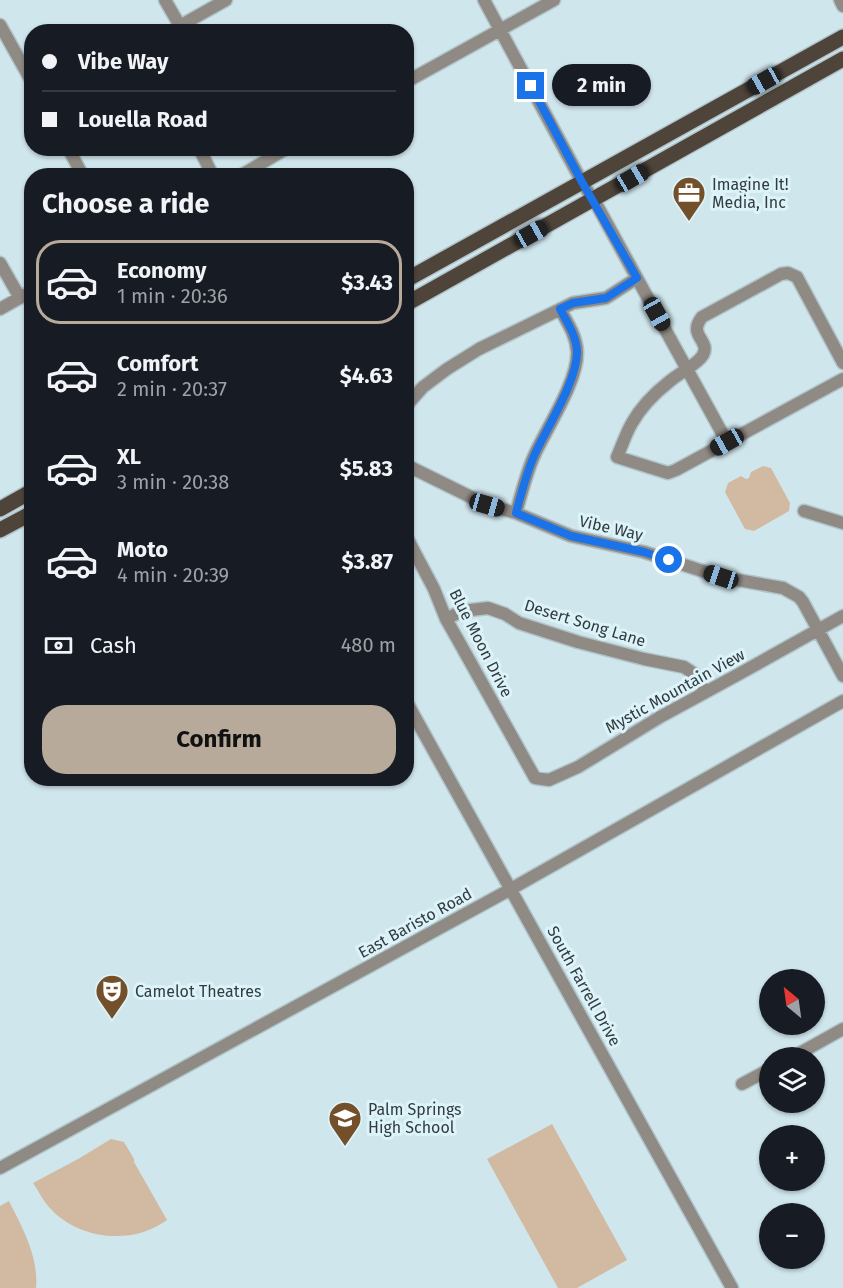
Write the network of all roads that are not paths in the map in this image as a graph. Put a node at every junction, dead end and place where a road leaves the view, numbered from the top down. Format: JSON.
{"nodes":[{"id":1,"x":165,"y":0,"type":"edge"},
{"id":2,"x":226,"y":0,"type":"edge"},
{"id":3,"x":484,"y":0,"type":"edge"},
{"id":4,"x":554,"y":0,"type":"edge"},
{"id":5,"x":840,"y":0,"type":"edge"},
{"id":6,"x":843,"y":6,"type":"edge"},
{"id":7,"x":172,"y":24,"type":"edge"},
{"id":8,"x":183,"y":24,"type":"edge"},
{"id":9,"x":0,"y":25,"type":"edge"},
{"id":10,"x":500,"y":30,"type":"junction"},
{"id":11,"x":843,"y":37,"type":"edge"},
{"id":12,"x":843,"y":59,"type":"edge"},
{"id":13,"x":24,"y":68,"type":"edge"},
{"id":14,"x":414,"y":78,"type":"edge"},
{"id":15,"x":274,"y":156,"type":"edge"},
{"id":16,"x":253,"y":168,"type":"edge"},
{"id":17,"x":582,"y":182,"type":"junction"},
{"id":18,"x":593,"y":200,"type":"junction"},
{"id":19,"x":0,"y":263,"type":"edge"},
{"id":20,"x":414,"y":276,"type":"edge"},
{"id":21,"x":637,"y":278,"type":"junction"},
{"id":22,"x":24,"y":296,"type":"edge"},
{"id":23,"x":20,"y":298,"type":"junction"},
{"id":24,"x":414,"y":300,"type":"edge"},
{"id":25,"x":0,"y":309,"type":"edge"},
{"id":26,"x":560,"y":309,"type":"junction"},
{"id":27,"x":843,"y":363,"type":"edge"},
{"id":28,"x":687,"y":369,"type":"junction"},
{"id":29,"x":843,"y":379,"type":"edge"},
{"id":30,"x":414,"y":397,"type":"edge"},
{"id":31,"x":727,"y":442,"type":"junction"},
{"id":32,"x":414,"y":469,"type":"edge"},
{"id":33,"x":24,"y":496,"type":"edge"},
{"id":34,"x":0,"y":509,"type":"edge"},
{"id":35,"x":804,"y":511,"type":"dead end"},
{"id":36,"x":516,"y":513,"type":"junction"},
{"id":37,"x":24,"y":517,"type":"edge"},
{"id":38,"x":843,"y":523,"type":"edge"},
{"id":39,"x":0,"y":530,"type":"edge"},
{"id":40,"x":414,"y":551,"type":"edge"},
{"id":41,"x":843,"y":616,"type":"edge"},
{"id":42,"x":446,"y":619,"type":"junction"},
{"id":43,"x":818,"y":630,"type":"junction"},
{"id":44,"x":843,"y":676,"type":"edge"},
{"id":45,"x":705,"y":692,"type":"junction"},
{"id":46,"x":843,"y":701,"type":"edge"},
{"id":47,"x":414,"y":715,"type":"edge"},
{"id":48,"x":527,"y":763,"type":"joint"},
{"id":49,"x":511,"y":889,"type":"junction"},
{"id":50,"x":843,"y":1029,"type":"edge"},
{"id":51,"x":810,"y":1047,"type":"edge"},
{"id":52,"x":759,"y":1075,"type":"edge"},
{"id":53,"x":742,"y":1084,"type":"dead end"},
{"id":54,"x":0,"y":1168,"type":"edge"},
{"id":55,"x":732,"y":1288,"type":"edge"}],
"edges":[{"from":1,"to":7,"type":"street"},
{"from":2,"to":8,"type":"street"},
{"from":3,"to":10,"type":"street"},
{"from":4,"to":10,"type":"street"},
{"from":5,"to":6,"type":"street"},
{"from":9,"to":13,"type":"street"},
{"from":10,"to":14,"type":"street"},
{"from":10,"to":17,"type":"street"},
{"from":11,"to":17,"type":"main road"},
{"from":12,"to":18,"type":"main road"},
{"from":15,"to":16,"type":"street"},
{"from":17,"to":18,"type":"street"},
{"from":17,"to":20,"type":"main road"},
{"from":18,"to":21,"type":"street"},
{"from":18,"to":24,"type":"main road"},
{"from":19,"to":23,"type":"street"},
{"from":21,"to":26,"type":"street"},
{"from":21,"to":28,"type":"street"},
{"from":22,"to":23,"type":"street"},
{"from":23,"to":25,"type":"street"},
{"from":26,"to":30,"type":"street"},
{"from":26,"to":36,"type":"street"},
{"from":27,"to":28,"type":"street"},
{"from":28,"to":31,"type":"street"},
{"from":28,"to":31,"type":"street"},
{"from":29,"to":31,"type":"street"},
{"from":32,"to":36,"type":"street","name":"Vibe Way"},
{"from":33,"to":34,"type":"main road"},
{"from":35,"to":38,"type":"street"},
{"from":36,"to":43,"type":"street","name":"Vibe Way"},
{"from":37,"to":39,"type":"main road"},
{"from":40,"to":42,"type":"street","name":"Blue Moon Drive"},
{"from":41,"to":43,"type":"street","name":"Mystic Mountain View"},
{"from":42,"to":45,"type":"street","name":"Desert Song Lane"},
{"from":42,"to":48,"type":"street","name":"Blue Moon Drive"},
{"from":43,"to":44,"type":"street","name":"Vibe Way"},
{"from":43,"to":45,"type":"street","name":"Mystic Mountain View"},
{"from":45,"to":48,"type":"street","name":"Mystic Mountain View"},
{"from":46,"to":49,"type":"street","name":"East Baristo Road"},
{"from":47,"to":49,"type":"street","name":"South Farrell Drive"},
{"from":49,"to":54,"type":"street","name":"East Baristo Road"},
{"from":49,"to":55,"type":"street","name":"South Farrell Drive"},
{"from":50,"to":51,"type":"street"},
{"from":52,"to":53,"type":"street"}]}
